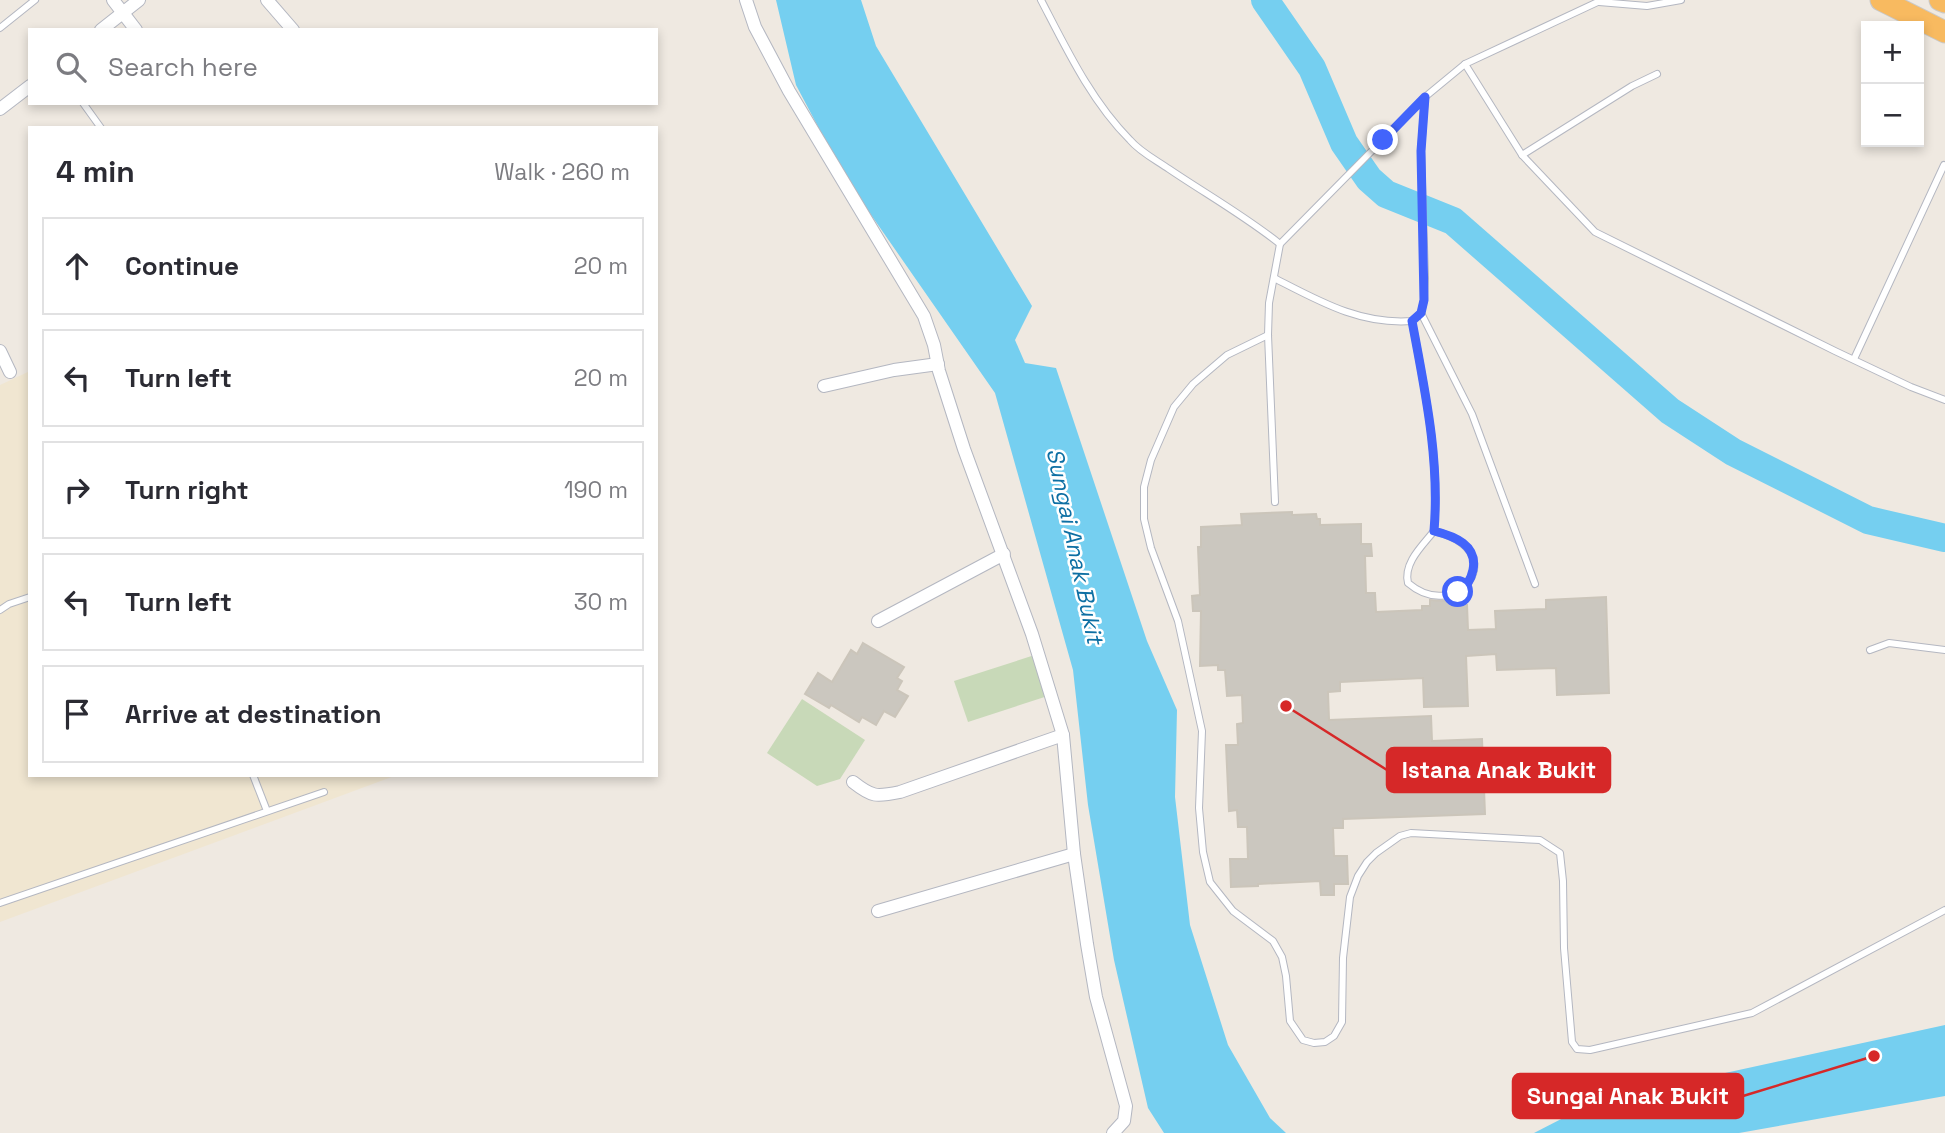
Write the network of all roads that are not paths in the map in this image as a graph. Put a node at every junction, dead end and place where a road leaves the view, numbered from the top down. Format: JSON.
{"nodes":[{"id":1,"x":35,"y":0,"type":"edge"},
{"id":2,"x":113,"y":0,"type":"edge"},
{"id":3,"x":139,"y":0,"type":"edge"},
{"id":4,"x":267,"y":0,"type":"edge"},
{"id":5,"x":746,"y":0,"type":"edge"},
{"id":6,"x":1041,"y":0,"type":"edge"},
{"id":7,"x":1681,"y":0,"type":"edge"},
{"id":8,"x":1881,"y":0,"type":"edge"},
{"id":9,"x":1600,"y":1,"type":"edge"},
{"id":10,"x":123,"y":12,"type":"junction"},
{"id":11,"x":0,"y":28,"type":"edge"},
{"id":12,"x":103,"y":28,"type":"edge"},
{"id":13,"x":135,"y":28,"type":"edge"},
{"id":14,"x":291,"y":28,"type":"edge"},
{"id":15,"x":1945,"y":32,"type":"edge"},
{"id":16,"x":1465,"y":64,"type":"junction"},
{"id":17,"x":1657,"y":74,"type":"dead end"},
{"id":18,"x":28,"y":88,"type":"edge"},
{"id":19,"x":1425,"y":97,"type":"junction"},
{"id":20,"x":84,"y":105,"type":"edge"},
{"id":21,"x":0,"y":109,"type":"edge"},
{"id":22,"x":100,"y":126,"type":"edge"},
{"id":23,"x":1522,"y":155,"type":"junction"},
{"id":24,"x":1944,"y":165,"type":"edge"},
{"id":25,"x":1280,"y":244,"type":"junction"},
{"id":26,"x":1273,"y":278,"type":"junction"},
{"id":27,"x":1421,"y":313,"type":"junction"},
{"id":28,"x":1412,"y":321,"type":"junction"},
{"id":29,"x":1268,"y":335,"type":"junction"},
{"id":30,"x":0,"y":351,"type":"edge"},
{"id":31,"x":1854,"y":359,"type":"junction"},
{"id":32,"x":938,"y":364,"type":"junction"},
{"id":33,"x":10,"y":372,"type":"dead end"},
{"id":34,"x":824,"y":386,"type":"dead end"},
{"id":35,"x":1945,"y":400,"type":"edge"},
{"id":36,"x":1275,"y":502,"type":"dead end"},
{"id":37,"x":1434,"y":531,"type":"junction"},
{"id":38,"x":1004,"y":554,"type":"junction"},
{"id":39,"x":1535,"y":584,"type":"dead end"},
{"id":40,"x":28,"y":598,"type":"edge"},
{"id":41,"x":0,"y":610,"type":"edge"},
{"id":42,"x":878,"y":621,"type":"dead end"},
{"id":43,"x":1870,"y":650,"type":"dead end"},
{"id":44,"x":1945,"y":650,"type":"edge"},
{"id":45,"x":1062,"y":735,"type":"junction"},
{"id":46,"x":254,"y":777,"type":"edge"},
{"id":47,"x":853,"y":782,"type":"dead end"},
{"id":48,"x":324,"y":792,"type":"dead end"},
{"id":49,"x":267,"y":810,"type":"junction"},
{"id":50,"x":1074,"y":853,"type":"junction"},
{"id":51,"x":0,"y":903,"type":"edge"},
{"id":52,"x":878,"y":911,"type":"dead end"},
{"id":53,"x":1944,"y":912,"type":"edge"},
{"id":54,"x":1114,"y":1133,"type":"edge"}],
"edges":[{"from":1,"to":11,"type":"lane"},
{"from":2,"to":10,"type":"street"},
{"from":3,"to":10,"type":"street"},
{"from":4,"to":14,"type":"street"},
{"from":5,"to":32,"type":"street"},
{"from":6,"to":25,"type":"lane"},
{"from":7,"to":9,"type":"lane"},
{"from":8,"to":15,"type":"highway"},
{"from":9,"to":16,"type":"lane"},
{"from":10,"to":12,"type":"street"},
{"from":10,"to":13,"type":"street"},
{"from":16,"to":19,"type":"lane"},
{"from":16,"to":23,"type":"lane"},
{"from":17,"to":23,"type":"lane"},
{"from":18,"to":21,"type":"street"},
{"from":19,"to":25,"type":"lane"},
{"from":19,"to":27,"type":"lane"},
{"from":20,"to":22,"type":"lane"},
{"from":23,"to":31,"type":"lane"},
{"from":24,"to":31,"type":"lane"},
{"from":25,"to":26,"type":"lane"},
{"from":26,"to":28,"type":"lane"},
{"from":26,"to":29,"type":"lane"},
{"from":27,"to":28,"type":"lane"},
{"from":27,"to":39,"type":"lane"},
{"from":28,"to":37,"type":"lane"},
{"from":29,"to":36,"type":"lane"},
{"from":29,"to":53,"type":"lane"},
{"from":30,"to":33,"type":"street"},
{"from":31,"to":35,"type":"lane"},
{"from":32,"to":34,"type":"street"},
{"from":32,"to":38,"type":"street"},
{"from":37,"to":37,"type":"lane"},
{"from":38,"to":42,"type":"street"},
{"from":38,"to":45,"type":"street"},
{"from":40,"to":41,"type":"lane"},
{"from":43,"to":44,"type":"lane"},
{"from":45,"to":47,"type":"street"},
{"from":45,"to":50,"type":"street"},
{"from":46,"to":49,"type":"lane"},
{"from":48,"to":49,"type":"lane"},
{"from":49,"to":51,"type":"lane"},
{"from":50,"to":52,"type":"street"},
{"from":50,"to":54,"type":"street"}]}
